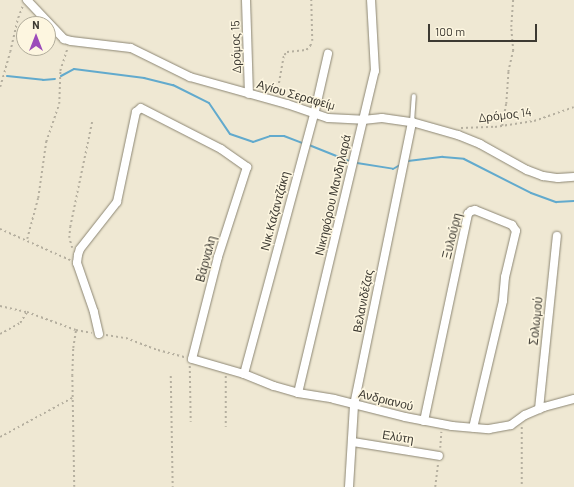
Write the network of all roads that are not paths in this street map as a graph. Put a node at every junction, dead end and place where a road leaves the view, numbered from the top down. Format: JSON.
{"nodes":[{"id":1,"x":26,"y":0,"type":"edge"},
{"id":2,"x":246,"y":0,"type":"edge"},
{"id":3,"x":371,"y":0,"type":"edge"},
{"id":4,"x":328,"y":54,"type":"dead end"},
{"id":5,"x":249,"y":94,"type":"junction"},
{"id":6,"x":414,"y":96,"type":"dead end"},
{"id":7,"x":314,"y":114,"type":"junction"},
{"id":8,"x":363,"y":120,"type":"junction"},
{"id":9,"x":412,"y":122,"type":"junction"},
{"id":10,"x":574,"y":177,"type":"edge"},
{"id":11,"x":557,"y":236,"type":"dead end"},
{"id":12,"x":99,"y":334,"type":"dead end"},
{"id":13,"x":192,"y":359,"type":"joint"},
{"id":14,"x":244,"y":374,"type":"junction"},
{"id":15,"x":298,"y":393,"type":"junction"},
{"id":16,"x":574,"y":399,"type":"edge"},
{"id":17,"x":354,"y":404,"type":"junction"},
{"id":18,"x":539,"y":409,"type":"junction"},
{"id":19,"x":424,"y":421,"type":"junction"},
{"id":20,"x":473,"y":428,"type":"junction"},
{"id":21,"x":353,"y":442,"type":"junction"},
{"id":22,"x":439,"y":456,"type":"dead end"},
{"id":23,"x":349,"y":487,"type":"edge"}],
"edges":[{"from":1,"to":5,"type":"street","name":"Αγίου Σεραφείμ"},
{"from":2,"to":5,"type":"street","name":"Δρόμος 15"},
{"from":3,"to":8,"type":"street","name":"Νικηφόρου Μανδηλαρά"},
{"from":4,"to":7,"type":"street","name":"Νικ.Καζαντζάκη"},
{"from":5,"to":7,"type":"street","name":"Αγίου Σεραφείμ"},
{"from":6,"to":9,"type":"lane"},
{"from":7,"to":8,"type":"street","name":"Αγίου Σεραφείμ"},
{"from":7,"to":14,"type":"street","name":"Νικ.Καζαντζάκη"},
{"from":8,"to":9,"type":"street","name":"Αγίου Σεραφείμ"},
{"from":8,"to":15,"type":"street","name":"Νικηφόρου Μανδηλαρά"},
{"from":9,"to":10,"type":"street","name":"Αγίου Σεραφείμ"},
{"from":9,"to":17,"type":"street","name":"Βελανιδέζας"},
{"from":11,"to":18,"type":"street","name":"Σολωμού"},
{"from":12,"to":13,"type":"street","name":"Βάρναλη"},
{"from":13,"to":14,"type":"street","name":"Ανδριανού"},
{"from":14,"to":15,"type":"street","name":"Ανδριανού"},
{"from":15,"to":17,"type":"street","name":"Ανδριανού"},
{"from":16,"to":18,"type":"street","name":"Ανδριανού"},
{"from":17,"to":19,"type":"street","name":"Ανδριανού"},
{"from":17,"to":21,"type":"street","name":"Βελανιδέζας"},
{"from":18,"to":20,"type":"street","name":"Ανδριανού"},
{"from":19,"to":20,"type":"street","name":"Ανδριανού"},
{"from":19,"to":20,"type":"street","name":"Ξυλούρη"},
{"from":21,"to":22,"type":"street","name":"Ελύτη"},
{"from":21,"to":23,"type":"street","name":"Βελανιδέζας"}]}
